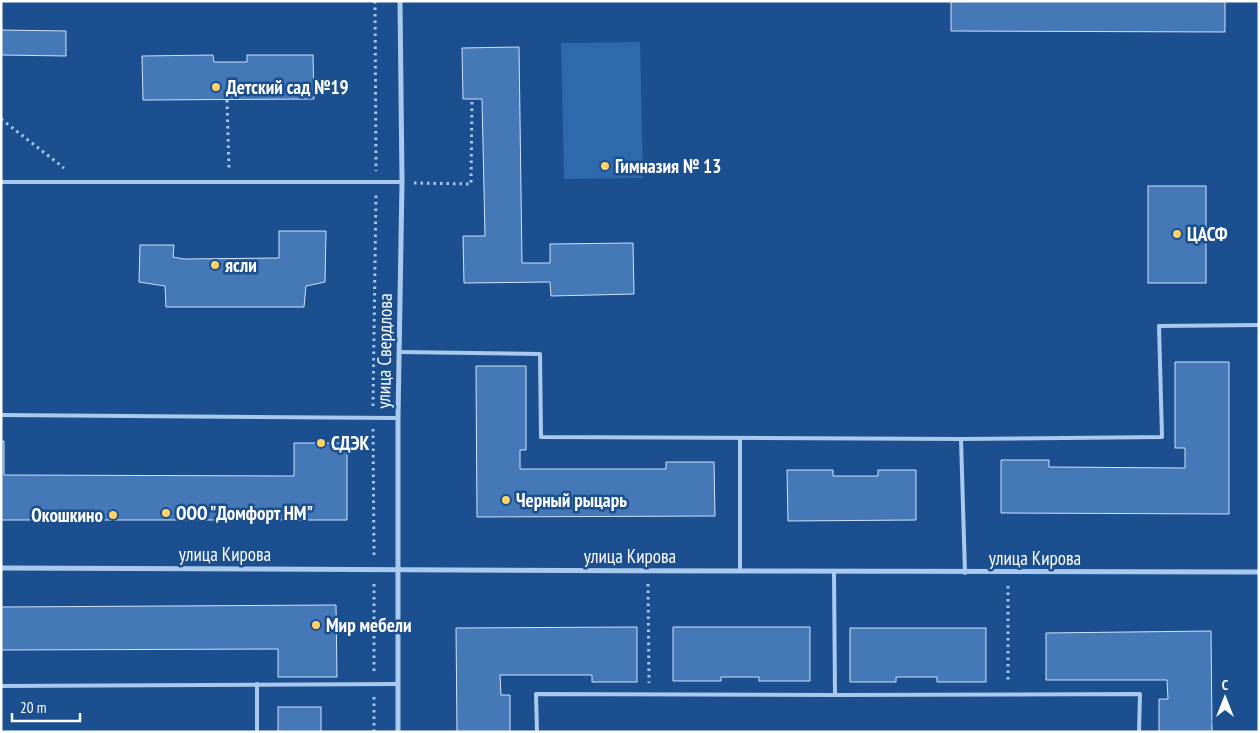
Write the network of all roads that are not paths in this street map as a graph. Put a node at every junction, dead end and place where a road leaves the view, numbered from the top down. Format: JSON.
{"nodes":[{"id":1,"x":400,"y":1,"type":"edge"},
{"id":2,"x":1,"y":182,"type":"edge"},
{"id":3,"x":402,"y":182,"type":"junction"},
{"id":4,"x":1259,"y":325,"type":"edge"},
{"id":5,"x":399,"y":352,"type":"junction"},
{"id":6,"x":1,"y":415,"type":"edge"},
{"id":7,"x":398,"y":418,"type":"junction"},
{"id":8,"x":740,"y":438,"type":"junction"},
{"id":9,"x":962,"y":439,"type":"junction"},
{"id":10,"x":1,"y":568,"type":"edge"},
{"id":11,"x":399,"y":569,"type":"junction"},
{"id":12,"x":740,"y":572,"type":"junction"},
{"id":13,"x":834,"y":572,"type":"junction"},
{"id":14,"x":1259,"y":572,"type":"edge"},
{"id":15,"x":965,"y":573,"type":"junction"},
{"id":16,"x":257,"y":684,"type":"junction"},
{"id":17,"x":398,"y":684,"type":"junction"},
{"id":18,"x":1,"y":686,"type":"edge"},
{"id":19,"x":835,"y":695,"type":"junction"},
{"id":20,"x":257,"y":732,"type":"edge"},
{"id":21,"x":398,"y":732,"type":"edge"},
{"id":22,"x":537,"y":732,"type":"edge"},
{"id":23,"x":1139,"y":732,"type":"edge"}],
"edges":[{"from":1,"to":3,"type":"street","name":"улица Свердлова"},
{"from":2,"to":3,"type":"lane"},
{"from":3,"to":5,"type":"street","name":"улица Свердлова"},
{"from":4,"to":9,"type":"lane"},
{"from":5,"to":7,"type":"street","name":"улица Свердлова"},
{"from":5,"to":8,"type":"lane"},
{"from":6,"to":7,"type":"lane"},
{"from":7,"to":11,"type":"street","name":"улица Свердлова"},
{"from":8,"to":9,"type":"lane"},
{"from":8,"to":12,"type":"lane"},
{"from":9,"to":15,"type":"lane"},
{"from":10,"to":11,"type":"street","name":"улица Кирова"},
{"from":11,"to":12,"type":"street","name":"улица Кирова"},
{"from":11,"to":17,"type":"street","name":"улица Свердлова"},
{"from":12,"to":13,"type":"street","name":"улица Кирова"},
{"from":13,"to":15,"type":"street","name":"улица Кирова"},
{"from":13,"to":19,"type":"lane"},
{"from":14,"to":15,"type":"street","name":"улица Кирова"},
{"from":16,"to":17,"type":"lane"},
{"from":16,"to":18,"type":"lane"},
{"from":16,"to":20,"type":"lane"},
{"from":17,"to":21,"type":"street","name":"улица Свердлова"},
{"from":19,"to":22,"type":"lane"},
{"from":19,"to":23,"type":"lane"}]}
